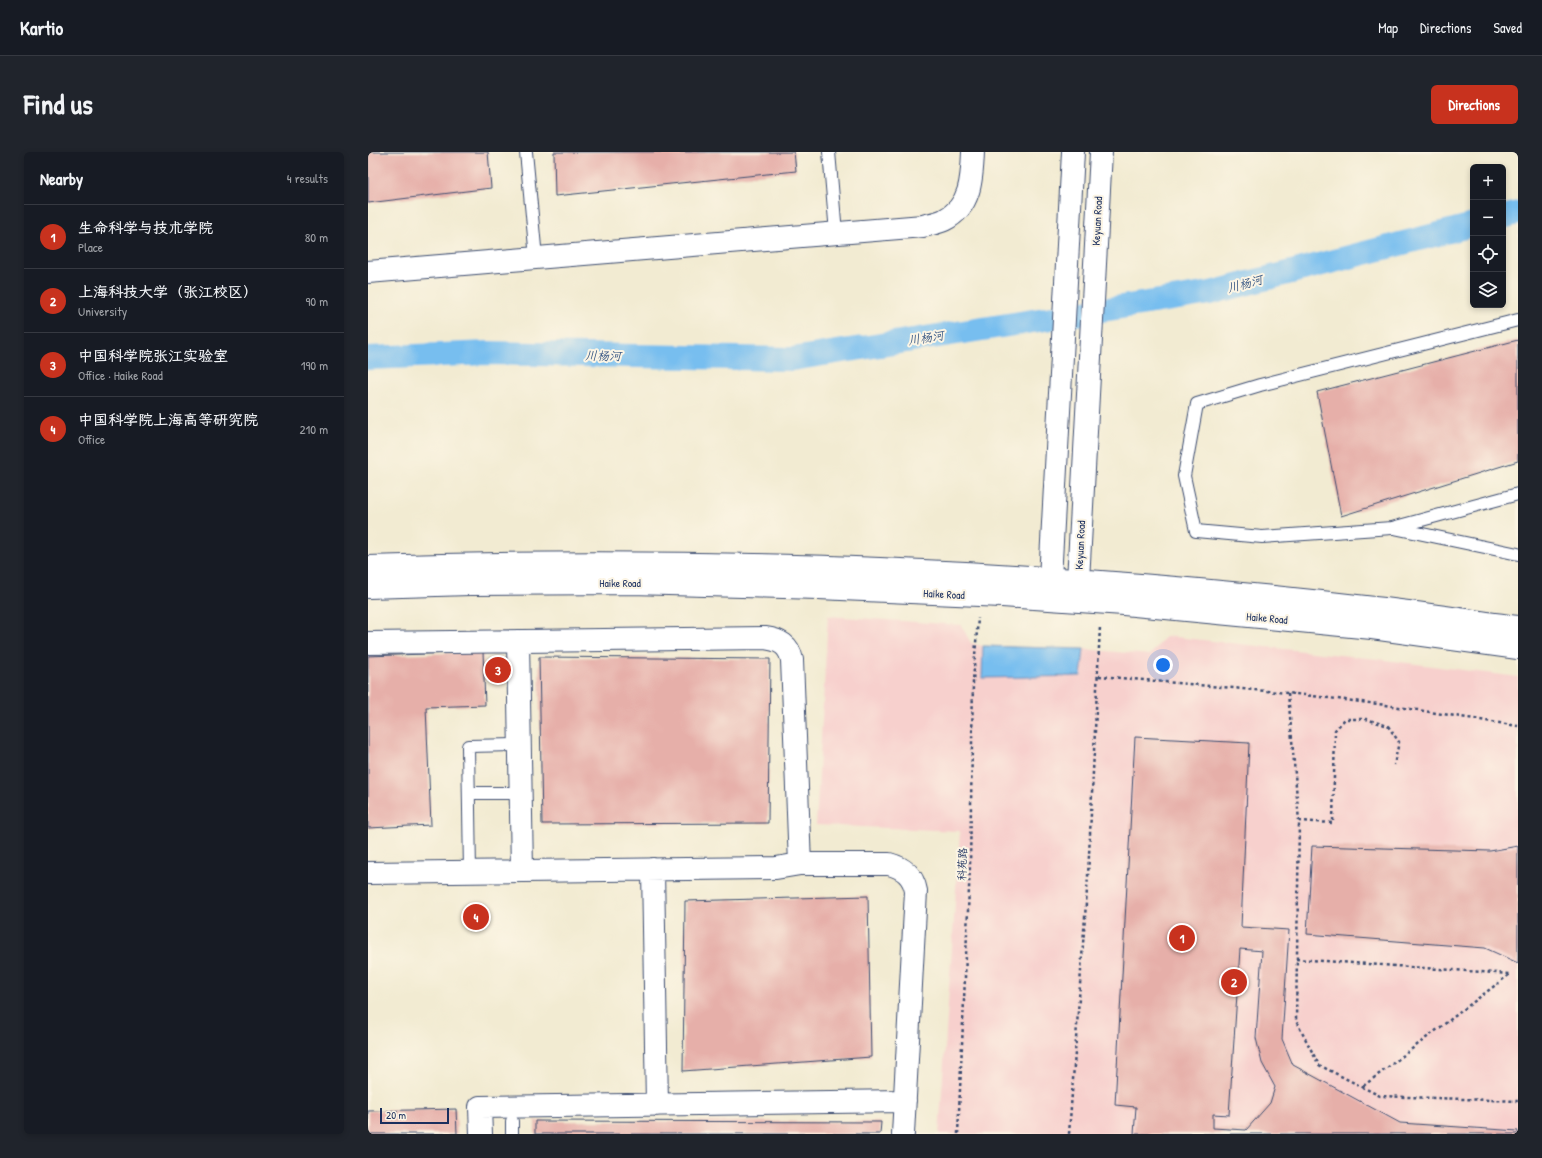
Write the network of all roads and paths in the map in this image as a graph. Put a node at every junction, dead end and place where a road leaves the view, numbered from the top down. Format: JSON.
{"nodes":[{"id":1,"x":526,"y":152,"type":"edge"},
{"id":2,"x":829,"y":152,"type":"edge"},
{"id":3,"x":973,"y":152,"type":"edge"},
{"id":4,"x":1073,"y":152,"type":"edge"},
{"id":5,"x":1101,"y":152,"type":"edge"},
{"id":6,"x":836,"y":233,"type":"junction"},
{"id":7,"x":536,"y":258,"type":"junction"},
{"id":8,"x":368,"y":272,"type":"edge"},
{"id":9,"x":1518,"y":320,"type":"edge"},
{"id":10,"x":1518,"y":494,"type":"edge"},
{"id":11,"x":1392,"y":528,"type":"junction"},
{"id":12,"x":1518,"y":554,"type":"edge"},
{"id":13,"x":368,"y":567,"type":"edge"},
{"id":14,"x":1050,"y":579,"type":"junction"},
{"id":15,"x":1078,"y":581,"type":"junction"},
{"id":16,"x":368,"y":587,"type":"edge"},
{"id":17,"x":981,"y":596,"type":"junction"},
{"id":18,"x":1064,"y":601,"type":"junction"},
{"id":19,"x":1100,"y":603,"type":"junction"},
{"id":20,"x":1518,"y":627,"type":"edge"},
{"id":21,"x":518,"y":641,"type":"junction"},
{"id":22,"x":368,"y":643,"type":"edge"},
{"id":23,"x":1518,"y":648,"type":"edge"},
{"id":24,"x":1099,"y":676,"type":"junction"},
{"id":25,"x":1288,"y":692,"type":"junction"},
{"id":26,"x":1518,"y":726,"type":"edge"},
{"id":27,"x":520,"y":745,"type":"junction"},
{"id":28,"x":1394,"y":765,"type":"dead end"},
{"id":29,"x":469,"y":793,"type":"junction"},
{"id":30,"x":520,"y":793,"type":"junction"},
{"id":31,"x":1299,"y":820,"type":"junction"},
{"id":32,"x":800,"y":864,"type":"junction"},
{"id":33,"x":653,"y":869,"type":"junction"},
{"id":34,"x":522,"y":871,"type":"junction"},
{"id":35,"x":470,"y":872,"type":"junction"},
{"id":36,"x":368,"y":873,"type":"edge"},
{"id":37,"x":1296,"y":959,"type":"junction"},
{"id":38,"x":1362,"y":1087,"type":"junction"},
{"id":39,"x":905,"y":1101,"type":"junction"},
{"id":40,"x":1518,"y":1101,"type":"edge"},
{"id":41,"x":657,"y":1105,"type":"junction"},
{"id":42,"x":512,"y":1122,"type":"dead end"},
{"id":43,"x":481,"y":1134,"type":"edge"},
{"id":44,"x":512,"y":1134,"type":"edge"},
{"id":45,"x":903,"y":1134,"type":"edge"},
{"id":46,"x":958,"y":1134,"type":"edge"},
{"id":47,"x":1069,"y":1134,"type":"edge"}],
"edges":[{"from":1,"to":7,"type":"lane"},
{"from":2,"to":6,"type":"lane"},
{"from":3,"to":6,"type":"street"},
{"from":4,"to":14,"type":"street"},
{"from":5,"to":15,"type":"street","name":"Keyuan Road"},
{"from":6,"to":7,"type":"street"},
{"from":7,"to":8,"type":"street"},
{"from":9,"to":11,"type":"lane"},
{"from":10,"to":11,"type":"lane"},
{"from":11,"to":12,"type":"lane"},
{"from":13,"to":14,"type":"street","name":"Haike Road"},
{"from":14,"to":15,"type":"street","name":"Haike Road"},
{"from":14,"to":18,"type":"street"},
{"from":15,"to":18,"type":"street","name":"Keyuan Road"},
{"from":15,"to":20,"type":"street","name":"Haike Road"},
{"from":16,"to":17,"type":"street","name":"Haike Road"},
{"from":17,"to":18,"type":"street","name":"Haike Road"},
{"from":17,"to":46,"type":"path","name":"科苑路"},
{"from":18,"to":19,"type":"street","name":"Haike Road"},
{"from":19,"to":23,"type":"street","name":"Haike Road"},
{"from":19,"to":24,"type":"path"},
{"from":21,"to":22,"type":"street"},
{"from":21,"to":27,"type":"street"},
{"from":21,"to":32,"type":"street"},
{"from":24,"to":25,"type":"path"},
{"from":24,"to":47,"type":"path"},
{"from":25,"to":26,"type":"path"},
{"from":25,"to":31,"type":"path"},
{"from":27,"to":29,"type":"lane"},
{"from":27,"to":30,"type":"street"},
{"from":28,"to":31,"type":"path"},
{"from":29,"to":30,"type":"lane"},
{"from":29,"to":35,"type":"lane"},
{"from":30,"to":34,"type":"street"},
{"from":31,"to":37,"type":"path"},
{"from":32,"to":33,"type":"street"},
{"from":32,"to":39,"type":"street"},
{"from":33,"to":34,"type":"street"},
{"from":33,"to":41,"type":"street"},
{"from":34,"to":35,"type":"street"},
{"from":35,"to":36,"type":"street"},
{"from":37,"to":38,"type":"path"},
{"from":37,"to":38,"type":"path"},
{"from":38,"to":40,"type":"path"},
{"from":39,"to":41,"type":"street"},
{"from":39,"to":45,"type":"street"},
{"from":41,"to":43,"type":"street"},
{"from":42,"to":44,"type":"lane"}]}
